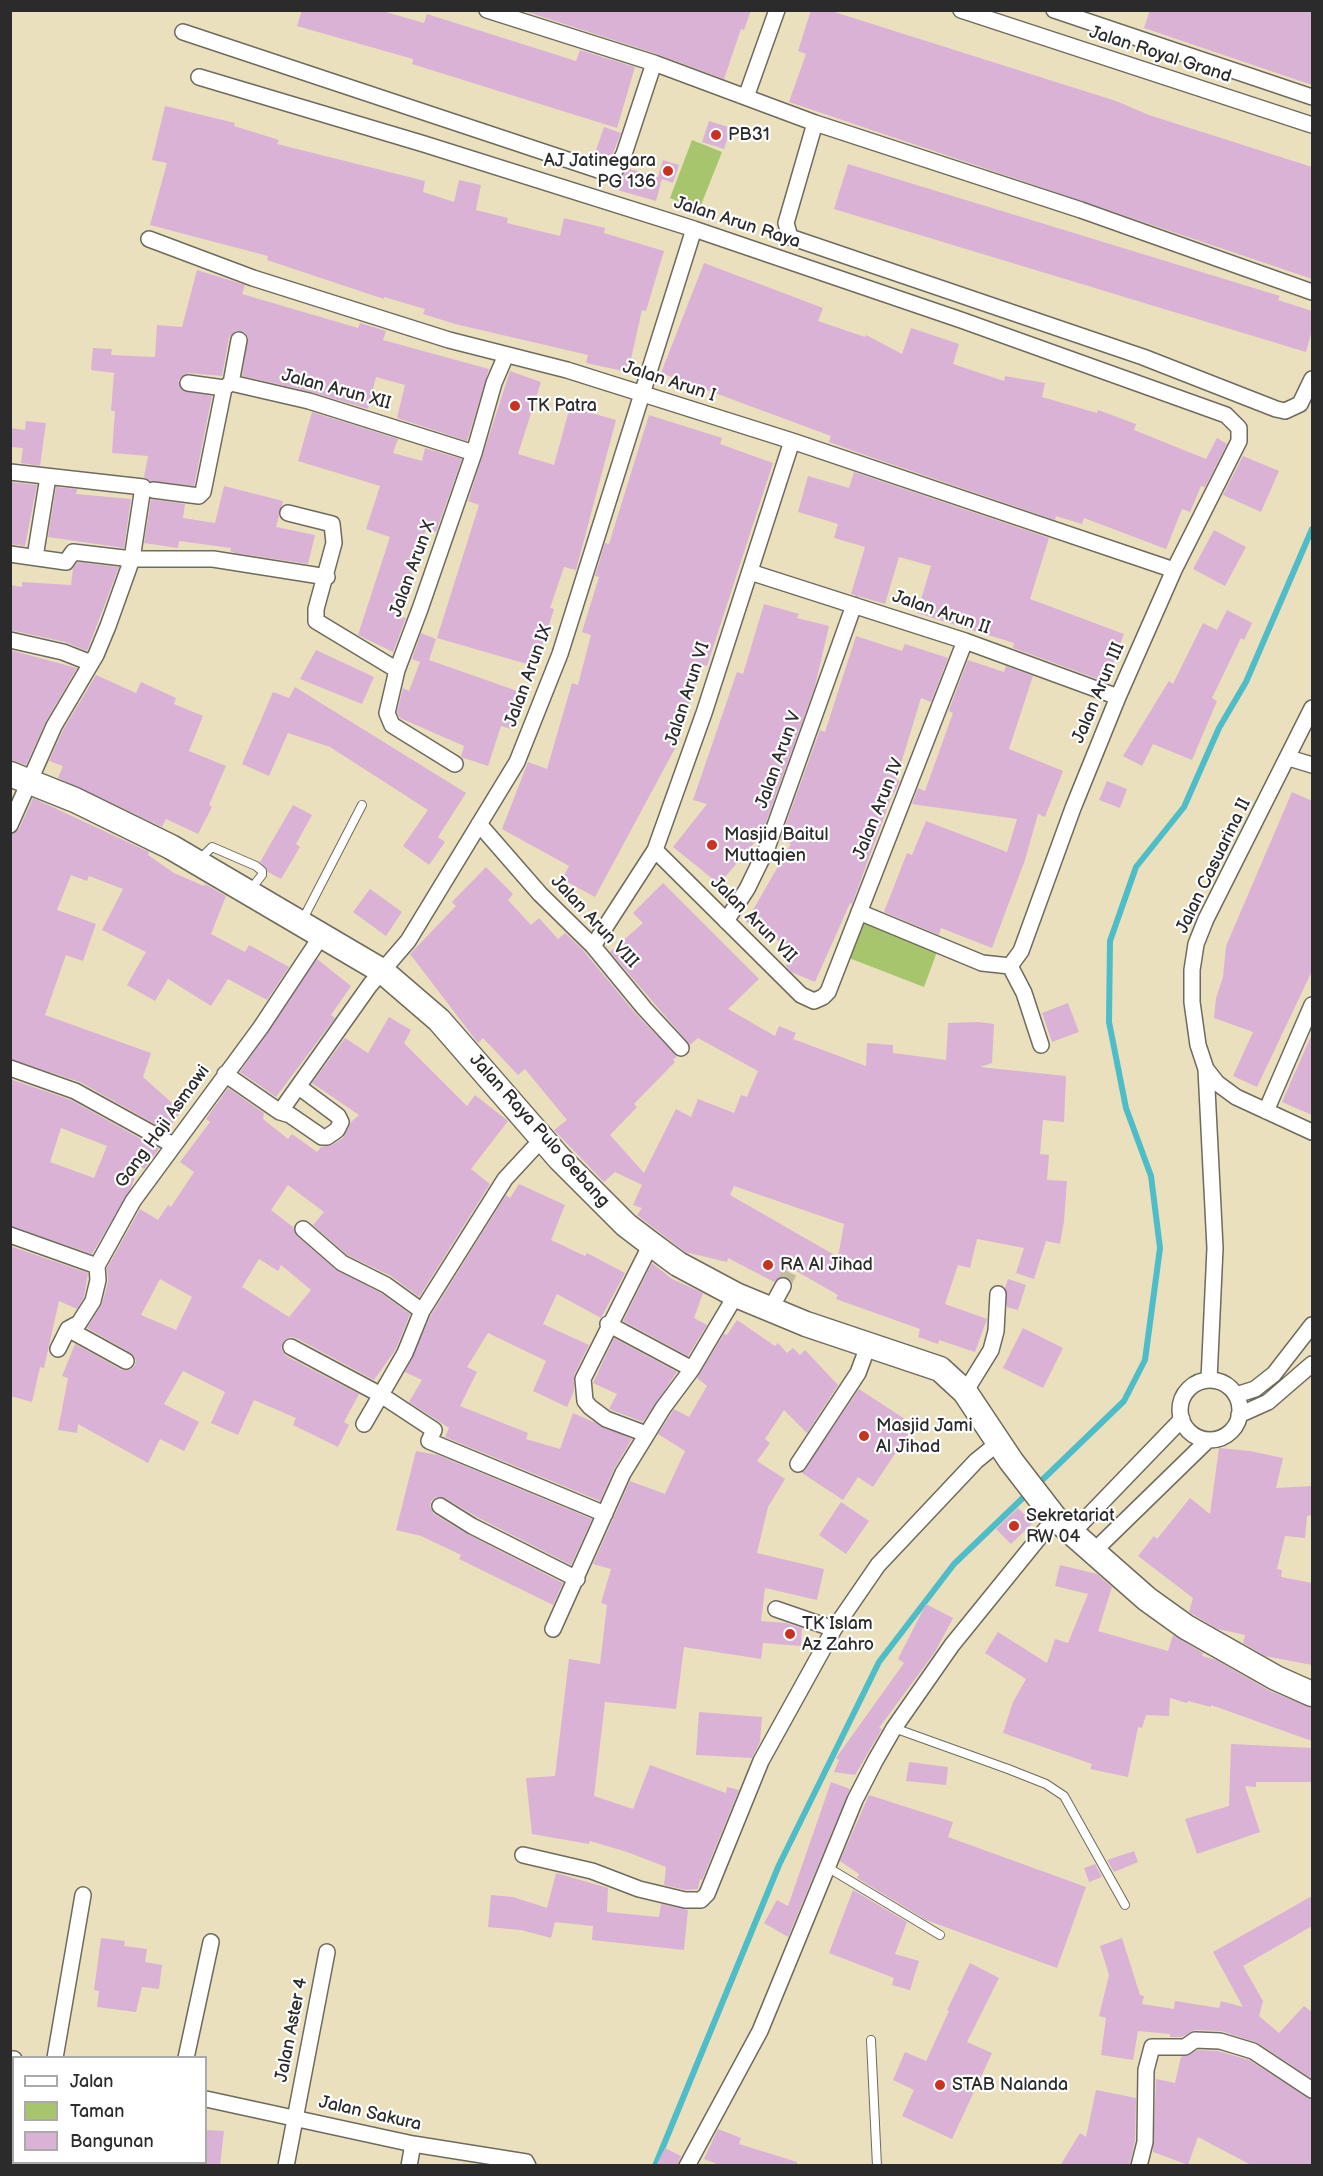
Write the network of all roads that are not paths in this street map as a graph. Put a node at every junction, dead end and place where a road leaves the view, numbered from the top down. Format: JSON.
{"nodes":[{"id":1,"x":487,"y":10,"type":"edge"},
{"id":2,"x":777,"y":10,"type":"edge"},
{"id":3,"x":961,"y":10,"type":"edge"},
{"id":4,"x":1054,"y":10,"type":"edge"},
{"id":5,"x":183,"y":32,"type":"dead end"},
{"id":6,"x":654,"y":63,"type":"junction"},
{"id":7,"x":199,"y":77,"type":"dead end"},
{"id":8,"x":746,"y":97,"type":"junction"},
{"id":9,"x":1312,"y":97,"type":"edge"},
{"id":10,"x":815,"y":123,"type":"junction"},
{"id":11,"x":1312,"y":125,"type":"edge"},
{"id":12,"x":694,"y":229,"type":"junction"},
{"id":13,"x":149,"y":239,"type":"dead end"},
{"id":14,"x":1312,"y":292,"type":"edge"},
{"id":15,"x":239,"y":340,"type":"dead end"},
{"id":16,"x":506,"y":355,"type":"junction"},
{"id":17,"x":1312,"y":380,"type":"edge"},
{"id":18,"x":188,"y":382,"type":"dead end"},
{"id":19,"x":228,"y":386,"type":"junction"},
{"id":20,"x":643,"y":394,"type":"junction"},
{"id":21,"x":792,"y":441,"type":"junction"},
{"id":22,"x":1239,"y":441,"type":"joint"},
{"id":23,"x":474,"y":453,"type":"junction"},
{"id":24,"x":10,"y":472,"type":"edge"},
{"id":25,"x":48,"y":477,"type":"junction"},
{"id":26,"x":153,"y":490,"type":"dead end"},
{"id":27,"x":288,"y":513,"type":"dead end"},
{"id":28,"x":10,"y":554,"type":"edge"},
{"id":29,"x":35,"y":557,"type":"junction"},
{"id":30,"x":132,"y":559,"type":"junction"},
{"id":31,"x":1174,"y":570,"type":"junction"},
{"id":32,"x":750,"y":572,"type":"junction"},
{"id":33,"x":327,"y":578,"type":"junction"},
{"id":34,"x":854,"y":605,"type":"junction"},
{"id":35,"x":10,"y":640,"type":"edge"},
{"id":36,"x":965,"y":641,"type":"junction"},
{"id":37,"x":91,"y":663,"type":"junction"},
{"id":38,"x":397,"y":670,"type":"junction"},
{"id":39,"x":1118,"y":697,"type":"junction"},
{"id":40,"x":1312,"y":708,"type":"edge"},
{"id":41,"x":1289,"y":758,"type":"junction"},
{"id":42,"x":455,"y":764,"type":"dead end"},
{"id":43,"x":1312,"y":765,"type":"edge"},
{"id":44,"x":20,"y":778,"type":"edge"},
{"id":45,"x":362,"y":805,"type":"dead end"},
{"id":46,"x":479,"y":824,"type":"junction"},
{"id":47,"x":10,"y":825,"type":"edge"},
{"id":48,"x":655,"y":850,"type":"junction"},
{"id":49,"x":859,"y":912,"type":"junction"},
{"id":50,"x":726,"y":921,"type":"junction"},
{"id":51,"x":300,"y":923,"type":"junction"},
{"id":52,"x":322,"y":935,"type":"junction"},
{"id":53,"x":593,"y":946,"type":"junction"},
{"id":54,"x":1010,"y":966,"type":"junction"},
{"id":55,"x":382,"y":971,"type":"junction"},
{"id":56,"x":828,"y":992,"type":"joint"},
{"id":57,"x":1312,"y":1005,"type":"edge"},
{"id":58,"x":1041,"y":1045,"type":"dead end"},
{"id":59,"x":681,"y":1048,"type":"dead end"},
{"id":60,"x":10,"y":1068,"type":"edge"},
{"id":61,"x":1206,"y":1069,"type":"junction"},
{"id":62,"x":225,"y":1074,"type":"junction"},
{"id":63,"x":299,"y":1087,"type":"junction"},
{"id":64,"x":1266,"y":1111,"type":"junction"},
{"id":65,"x":280,"y":1112,"type":"junction"},
{"id":66,"x":1312,"y":1132,"type":"edge"},
{"id":67,"x":542,"y":1139,"type":"junction"},
{"id":68,"x":173,"y":1145,"type":"junction"},
{"id":69,"x":303,"y":1229,"type":"dead end"},
{"id":70,"x":10,"y":1235,"type":"edge"},
{"id":71,"x":651,"y":1245,"type":"junction"},
{"id":72,"x":97,"y":1266,"type":"junction"},
{"id":73,"x":783,"y":1286,"type":"tunnel mouth"},
{"id":74,"x":998,"y":1294,"type":"dead end"},
{"id":75,"x":736,"y":1295,"type":"junction"},
{"id":76,"x":770,"y":1310,"type":"junction"},
{"id":77,"x":422,"y":1311,"type":"junction"},
{"id":78,"x":608,"y":1324,"type":"junction"},
{"id":79,"x":1312,"y":1325,"type":"edge"},
{"id":80,"x":68,"y":1329,"type":"junction"},
{"id":81,"x":868,"y":1346,"type":"junction"},
{"id":82,"x":291,"y":1347,"type":"dead end"},
{"id":83,"x":58,"y":1349,"type":"dead end"},
{"id":84,"x":126,"y":1361,"type":"dead end"},
{"id":85,"x":1312,"y":1364,"type":"edge"},
{"id":86,"x":692,"y":1369,"type":"junction"},
{"id":87,"x":1209,"y":1380,"type":"junction"},
{"id":88,"x":965,"y":1392,"type":"junction"},
{"id":89,"x":381,"y":1395,"type":"junction"},
{"id":90,"x":1236,"y":1395,"type":"junction"},
{"id":91,"x":1239,"y":1415,"type":"junction"},
{"id":92,"x":1182,"y":1419,"type":"junction"},
{"id":93,"x":364,"y":1424,"type":"dead end"},
{"id":94,"x":646,"y":1434,"type":"junction"},
{"id":95,"x":1208,"y":1440,"type":"junction"},
{"id":96,"x":1004,"y":1452,"type":"junction"},
{"id":97,"x":798,"y":1464,"type":"dead end"},
{"id":98,"x":440,"y":1506,"type":"dead end"},
{"id":99,"x":605,"y":1514,"type":"junction"},
{"id":100,"x":1057,"y":1518,"type":"junction"},
{"id":101,"x":1094,"y":1552,"type":"junction"},
{"id":102,"x":577,"y":1579,"type":"junction"},
{"id":103,"x":776,"y":1609,"type":"dead end"},
{"id":104,"x":553,"y":1629,"type":"dead end"},
{"id":105,"x":834,"y":1629,"type":"junction"},
{"id":106,"x":1312,"y":1694,"type":"edge"},
{"id":107,"x":894,"y":1728,"type":"junction"},
{"id":108,"x":523,"y":1855,"type":"dead end"},
{"id":109,"x":827,"y":1867,"type":"junction"},
{"id":110,"x":83,"y":1895,"type":"dead end"},
{"id":111,"x":1125,"y":1905,"type":"dead end"},
{"id":112,"x":940,"y":1935,"type":"dead end"},
{"id":113,"x":211,"y":1942,"type":"dead end"},
{"id":114,"x":327,"y":1952,"type":"dead end"},
{"id":115,"x":871,"y":2040,"type":"dead end"},
{"id":116,"x":55,"y":2056,"type":"edge"},
{"id":117,"x":186,"y":2056,"type":"edge"},
{"id":118,"x":1312,"y":2090,"type":"edge"},
{"id":119,"x":207,"y":2098,"type":"edge"},
{"id":120,"x":294,"y":2117,"type":"junction"},
{"id":121,"x":413,"y":2144,"type":"junction"},
{"id":122,"x":527,"y":2164,"type":"edge"},
{"id":123,"x":286,"y":2166,"type":"edge"},
{"id":124,"x":409,"y":2166,"type":"edge"},
{"id":125,"x":687,"y":2166,"type":"edge"},
{"id":126,"x":877,"y":2166,"type":"edge"},
{"id":127,"x":1139,"y":2166,"type":"edge"}],
"edges":[{"from":1,"to":6,"type":"street"},
{"from":2,"to":8,"type":"street"},
{"from":3,"to":11,"type":"street","name":"Jalan Royal Grand"},
{"from":4,"to":9,"type":"street","name":"Jalan Royal Grand"},
{"from":5,"to":6,"type":"street"},
{"from":6,"to":8,"type":"street"},
{"from":7,"to":12,"type":"street","name":"Jalan Arun Raya"},
{"from":8,"to":10,"type":"street"},
{"from":10,"to":14,"type":"street"},
{"from":10,"to":17,"type":"street"},
{"from":12,"to":20,"type":"street","name":"Jalan Arun IX"},
{"from":12,"to":22,"type":"street","name":"Jalan Arun Raya"},
{"from":13,"to":16,"type":"street","name":"Jalan Arun I"},
{"from":15,"to":19,"type":"street"},
{"from":16,"to":20,"type":"street","name":"Jalan Arun I"},
{"from":16,"to":23,"type":"street","name":"Jalan Arun X"},
{"from":18,"to":19,"type":"street","name":"Jalan Arun XII"},
{"from":19,"to":23,"type":"street","name":"Jalan Arun XII"},
{"from":19,"to":26,"type":"street"},
{"from":20,"to":21,"type":"street","name":"Jalan Arun I"},
{"from":20,"to":46,"type":"street","name":"Jalan Arun IX"},
{"from":21,"to":31,"type":"street","name":"Jalan Arun I"},
{"from":21,"to":32,"type":"street","name":"Jalan Arun VI"},
{"from":22,"to":31,"type":"street","name":"Jalan Arun III"},
{"from":23,"to":38,"type":"street","name":"Jalan Arun X"},
{"from":24,"to":25,"type":"street"},
{"from":25,"to":29,"type":"street"},
{"from":25,"to":30,"type":"street"},
{"from":27,"to":33,"type":"street"},
{"from":28,"to":29,"type":"street"},
{"from":29,"to":30,"type":"street"},
{"from":30,"to":33,"type":"street"},
{"from":30,"to":37,"type":"street"},
{"from":31,"to":39,"type":"street","name":"Jalan Arun III"},
{"from":32,"to":34,"type":"street","name":"Jalan Arun II"},
{"from":32,"to":48,"type":"street","name":"Jalan Arun VI"},
{"from":33,"to":38,"type":"street"},
{"from":34,"to":36,"type":"street","name":"Jalan Arun II"},
{"from":34,"to":50,"type":"street","name":"Jalan Arun V"},
{"from":35,"to":37,"type":"street"},
{"from":36,"to":39,"type":"street","name":"Jalan Arun II"},
{"from":36,"to":49,"type":"street","name":"Jalan Arun IV"},
{"from":37,"to":44,"type":"street"},
{"from":38,"to":42,"type":"street","name":"Jalan Arun X"},
{"from":39,"to":54,"type":"street","name":"Jalan Arun III"},
{"from":40,"to":41,"type":"street","name":"Jalan Casuarina II"},
{"from":41,"to":43,"type":"street"},
{"from":41,"to":61,"type":"street","name":"Jalan Casuarina II"},
{"from":44,"to":47,"type":"street"},
{"from":44,"to":51,"type":"main road","name":"Jalan Raya Pulo Gebang"},
{"from":45,"to":51,"type":"lane"},
{"from":46,"to":53,"type":"street","name":"Jalan Arun VIII"},
{"from":46,"to":55,"type":"street","name":"Jalan Arun IX"},
{"from":48,"to":50,"type":"street","name":"Jalan Arun VII"},
{"from":48,"to":53,"type":"street","name":"Jalan Arun VI"},
{"from":49,"to":54,"type":"street"},
{"from":49,"to":56,"type":"street","name":"Jalan Arun IV"},
{"from":50,"to":56,"type":"street","name":"Jalan Arun VII"},
{"from":51,"to":52,"type":"main road","name":"Jalan Raya Pulo Gebang"},
{"from":52,"to":55,"type":"main road","name":"Jalan Raya Pulo Gebang"},
{"from":52,"to":62,"type":"street","name":"Gang Haji Asmawi"},
{"from":53,"to":59,"type":"street","name":"Jalan Arun VIII"},
{"from":54,"to":58,"type":"street"},
{"from":55,"to":63,"type":"street","name":"Jalan Arun IX"},
{"from":55,"to":67,"type":"main road","name":"Jalan Raya Pulo Gebang"},
{"from":57,"to":64,"type":"street"},
{"from":60,"to":68,"type":"street"},
{"from":61,"to":64,"type":"street","name":"Jalan Casuarina II"},
{"from":61,"to":87,"type":"street"},
{"from":62,"to":65,"type":"street"},
{"from":62,"to":68,"type":"street","name":"Gang Haji Asmawi"},
{"from":63,"to":65,"type":"street","name":"Jalan Arun IX"},
{"from":63,"to":65,"type":"street"},
{"from":64,"to":66,"type":"street","name":"Jalan Casuarina II"},
{"from":67,"to":71,"type":"main road","name":"Jalan Raya Pulo Gebang"},
{"from":67,"to":77,"type":"street"},
{"from":68,"to":72,"type":"street","name":"Gang Haji Asmawi"},
{"from":69,"to":77,"type":"street"},
{"from":70,"to":72,"type":"street"},
{"from":71,"to":75,"type":"main road","name":"Jalan Raya Pulo Gebang"},
{"from":71,"to":78,"type":"street"},
{"from":72,"to":80,"type":"street","name":"Gang Haji Asmawi"},
{"from":73,"to":76,"type":"street"},
{"from":74,"to":88,"type":"street"},
{"from":75,"to":76,"type":"main road","name":"Jalan Raya Pulo Gebang"},
{"from":75,"to":86,"type":"street"},
{"from":76,"to":81,"type":"main road","name":"Jalan Raya Pulo Gebang"},
{"from":77,"to":89,"type":"street"},
{"from":78,"to":86,"type":"street"},
{"from":78,"to":94,"type":"street"},
{"from":79,"to":90,"type":"street"},
{"from":80,"to":83,"type":"street","name":"Gang Haji Asmawi"},
{"from":80,"to":84,"type":"street"},
{"from":81,"to":88,"type":"main road","name":"Jalan Raya Pulo Gebang"},
{"from":81,"to":97,"type":"street"},
{"from":82,"to":89,"type":"street"},
{"from":85,"to":91,"type":"street"},
{"from":86,"to":94,"type":"street"},
{"from":87,"to":90,"type":"street"},
{"from":87,"to":92,"type":"street"},
{"from":88,"to":96,"type":"main road","name":"Jalan Raya Pulo Gebang"},
{"from":89,"to":93,"type":"street"},
{"from":89,"to":99,"type":"street"},
{"from":90,"to":91,"type":"street"},
{"from":91,"to":95,"type":"street"},
{"from":92,"to":95,"type":"street"},
{"from":92,"to":100,"type":"street"},
{"from":94,"to":99,"type":"street"},
{"from":95,"to":101,"type":"street"},
{"from":96,"to":100,"type":"main road","name":"Jalan Raya Pulo Gebang"},
{"from":96,"to":105,"type":"street"},
{"from":98,"to":102,"type":"street"},
{"from":99,"to":102,"type":"street"},
{"from":100,"to":101,"type":"main road","name":"Jalan Raya Pulo Gebang"},
{"from":100,"to":107,"type":"street"},
{"from":101,"to":106,"type":"main road","name":"Jalan Raya Pulo Gebang"},
{"from":102,"to":104,"type":"street"},
{"from":103,"to":105,"type":"street"},
{"from":105,"to":108,"type":"street"},
{"from":107,"to":109,"type":"street"},
{"from":107,"to":111,"type":"lane"},
{"from":109,"to":112,"type":"lane"},
{"from":109,"to":125,"type":"street"},
{"from":110,"to":116,"type":"street"},
{"from":113,"to":117,"type":"street"},
{"from":114,"to":120,"type":"street","name":"Jalan Aster 4"},
{"from":115,"to":126,"type":"lane"},
{"from":118,"to":127,"type":"street"},
{"from":119,"to":120,"type":"street","name":"Jalan Sakura"},
{"from":120,"to":121,"type":"street","name":"Jalan Sakura"},
{"from":120,"to":123,"type":"street","name":"Jalan Aster 4"},
{"from":121,"to":122,"type":"street","name":"Jalan Sakura"},
{"from":121,"to":124,"type":"street"}]}
